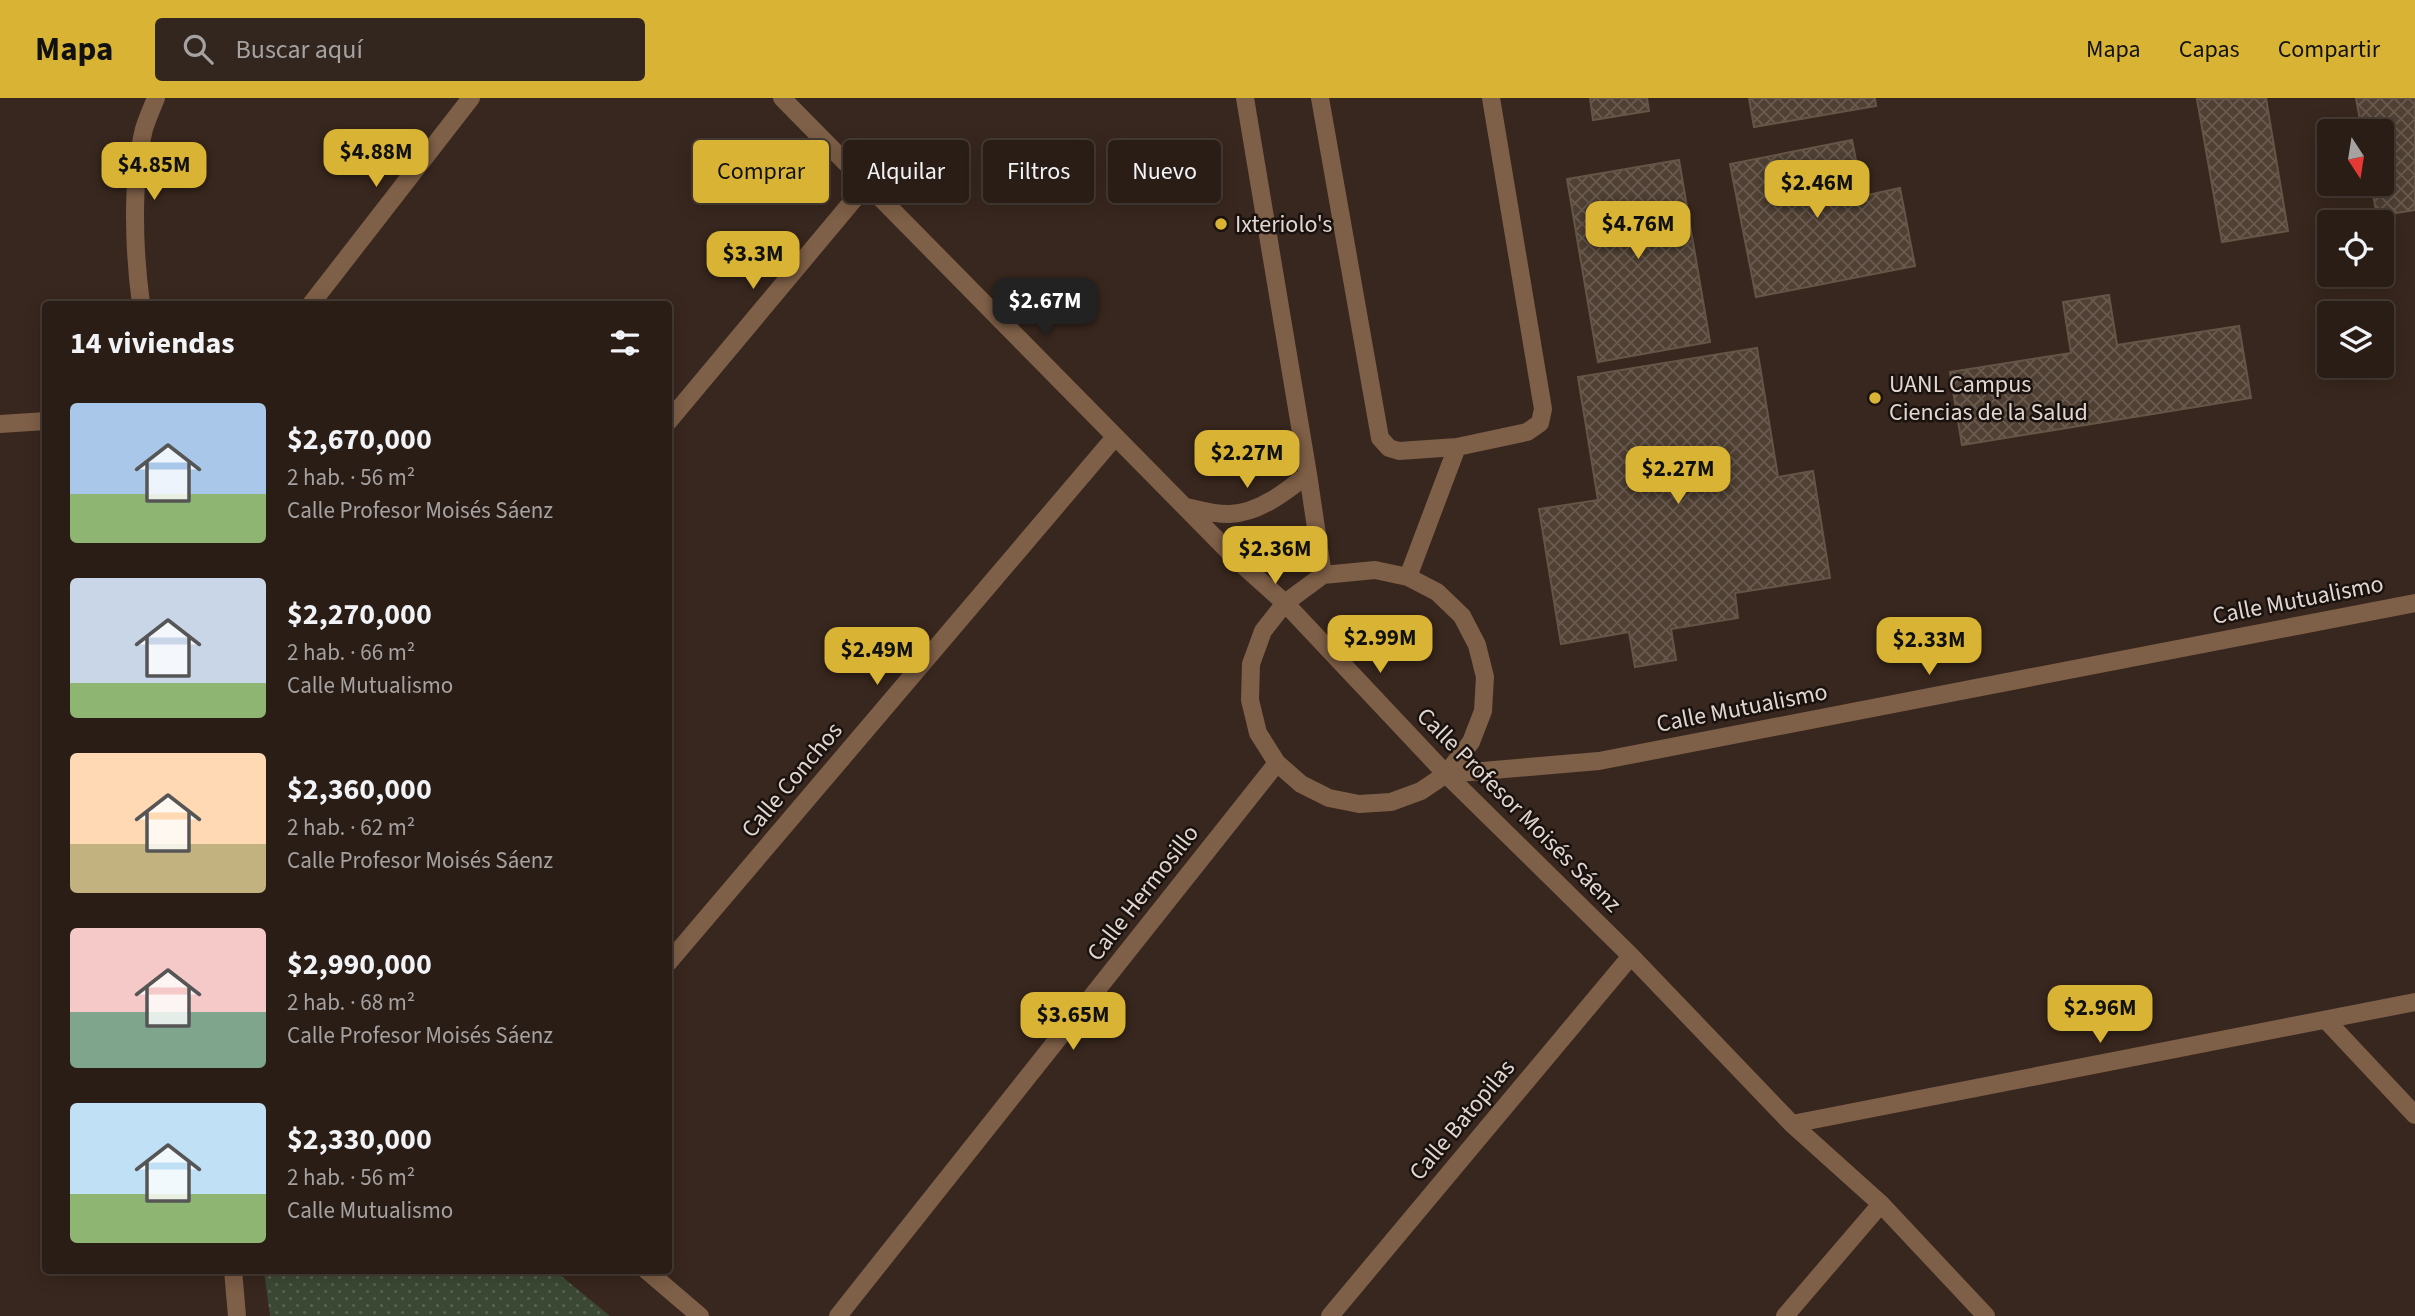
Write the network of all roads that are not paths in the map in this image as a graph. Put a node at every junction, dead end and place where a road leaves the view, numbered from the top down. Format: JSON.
{"nodes":[{"id":1,"x":156,"y":98,"type":"edge"},
{"id":2,"x":471,"y":98,"type":"edge"},
{"id":3,"x":782,"y":98,"type":"edge"},
{"id":4,"x":1245,"y":98,"type":"edge"},
{"id":5,"x":1320,"y":98,"type":"edge"},
{"id":6,"x":1491,"y":98,"type":"edge"},
{"id":7,"x":843,"y":161,"type":"edge"},
{"id":8,"x":851,"y":203,"type":"edge"},
{"id":9,"x":884,"y":203,"type":"edge"},
{"id":10,"x":141,"y":301,"type":"edge"},
{"id":11,"x":314,"y":301,"type":"edge"},
{"id":12,"x":672,"y":417,"type":"edge"},
{"id":13,"x":42,"y":421,"type":"edge"},
{"id":14,"x":0,"y":424,"type":"edge"},
{"id":15,"x":1115,"y":437,"type":"junction"},
{"id":16,"x":1457,"y":447,"type":"junction"},
{"id":17,"x":1308,"y":474,"type":"junction"},
{"id":18,"x":1186,"y":508,"type":"junction"},
{"id":19,"x":1322,"y":575,"type":"junction"},
{"id":20,"x":1408,"y":577,"type":"junction"},
{"id":21,"x":1285,"y":603,"type":"junction"},
{"id":22,"x":2415,"y":603,"type":"edge"},
{"id":23,"x":1277,"y":763,"type":"junction"},
{"id":24,"x":1446,"y":774,"type":"junction"},
{"id":25,"x":1631,"y":956,"type":"junction"},
{"id":26,"x":672,"y":958,"type":"edge"},
{"id":27,"x":2415,"y":1002,"type":"edge"},
{"id":28,"x":2326,"y":1020,"type":"junction"},
{"id":29,"x":2415,"y":1115,"type":"edge"},
{"id":30,"x":1792,"y":1124,"type":"junction"},
{"id":31,"x":1881,"y":1204,"type":"junction"},
{"id":32,"x":233,"y":1274,"type":"edge"},
{"id":33,"x":651,"y":1274,"type":"edge"},
{"id":34,"x":237,"y":1316,"type":"edge"},
{"id":35,"x":700,"y":1316,"type":"edge"},
{"id":36,"x":838,"y":1316,"type":"edge"},
{"id":37,"x":1330,"y":1316,"type":"edge"},
{"id":38,"x":1785,"y":1316,"type":"edge"},
{"id":39,"x":1986,"y":1316,"type":"edge"}],
"edges":[{"from":1,"to":10,"type":"street"},
{"from":2,"to":11,"type":"street"},
{"from":3,"to":7,"type":"street","name":"Calle Profesor Moisés Sáenz"},
{"from":4,"to":17,"type":"street"},
{"from":5,"to":16,"type":"street"},
{"from":6,"to":16,"type":"street"},
{"from":8,"to":12,"type":"street"},
{"from":9,"to":15,"type":"street","name":"Calle Profesor Moisés Sáenz"},
{"from":13,"to":14,"type":"street"},
{"from":15,"to":18,"type":"street","name":"Calle Profesor Moisés Sáenz"},
{"from":15,"to":26,"type":"street","name":"Calle Conchos"},
{"from":16,"to":20,"type":"street"},
{"from":17,"to":18,"type":"street"},
{"from":17,"to":19,"type":"street"},
{"from":18,"to":21,"type":"street","name":"Calle Profesor Moisés Sáenz"},
{"from":19,"to":20,"type":"street"},
{"from":19,"to":21,"type":"street"},
{"from":20,"to":24,"type":"street"},
{"from":21,"to":23,"type":"street"},
{"from":21,"to":24,"type":"street","name":"Calle Profesor Moisés Sáenz"},
{"from":22,"to":24,"type":"street","name":"Calle Mutualismo"},
{"from":23,"to":24,"type":"street"},
{"from":23,"to":36,"type":"street","name":"Calle Hermosillo"},
{"from":24,"to":25,"type":"street","name":"Calle Profesor Moisés Sáenz"},
{"from":25,"to":30,"type":"street","name":"Calle Profesor Moisés Sáenz"},
{"from":25,"to":37,"type":"street","name":"Calle Batopilas"},
{"from":27,"to":28,"type":"street"},
{"from":28,"to":29,"type":"street"},
{"from":28,"to":30,"type":"street"},
{"from":30,"to":31,"type":"street","name":"Calle Profesor Moisés Sáenz"},
{"from":31,"to":38,"type":"street"},
{"from":31,"to":39,"type":"street","name":"Calle Profesor Moisés Sáenz"},
{"from":32,"to":34,"type":"street"},
{"from":33,"to":35,"type":"street"}]}
